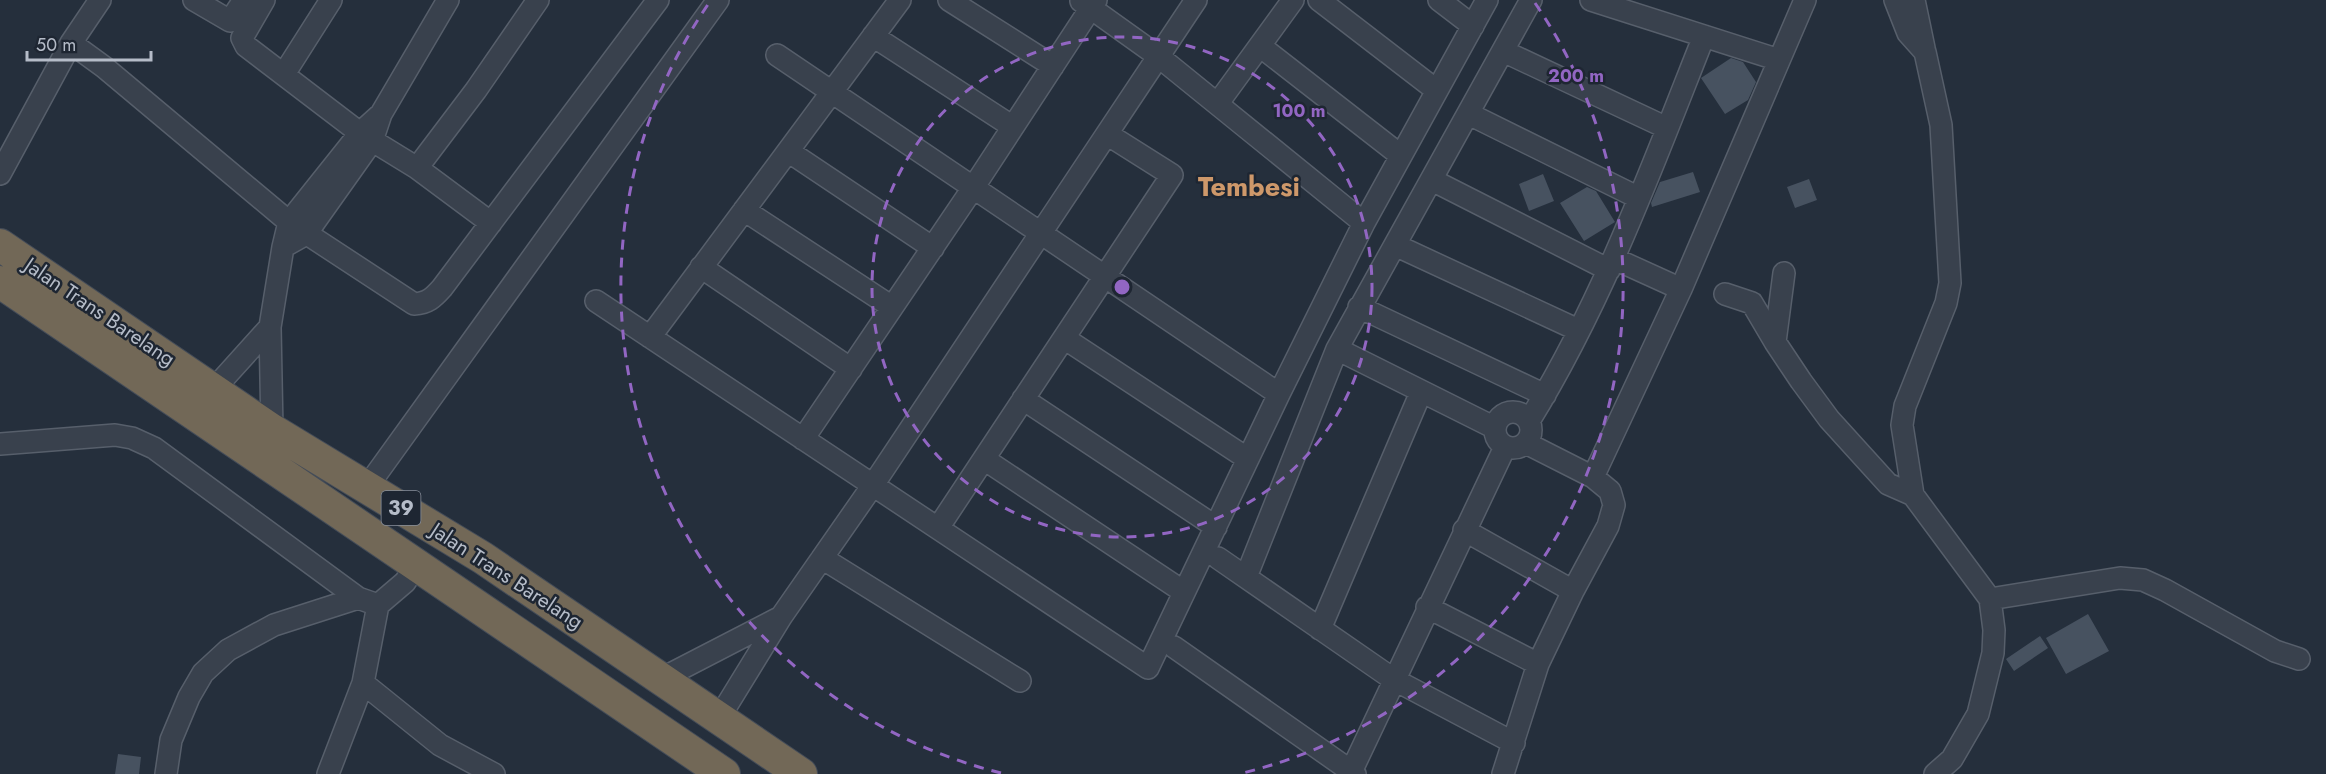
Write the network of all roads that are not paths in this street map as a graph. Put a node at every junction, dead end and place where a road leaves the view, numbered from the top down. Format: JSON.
{"nodes":[{"id":1,"x":100,"y":0,"type":"edge"},
{"id":2,"x":194,"y":0,"type":"edge"},
{"id":3,"x":244,"y":0,"type":"edge"},
{"id":4,"x":264,"y":0,"type":"edge"},
{"id":5,"x":332,"y":0,"type":"edge"},
{"id":6,"x":448,"y":0,"type":"edge"},
{"id":7,"x":538,"y":0,"type":"edge"},
{"id":8,"x":658,"y":0,"type":"edge"},
{"id":9,"x":718,"y":0,"type":"edge"},
{"id":10,"x":900,"y":0,"type":"edge"},
{"id":11,"x":949,"y":0,"type":"edge"},
{"id":12,"x":1196,"y":0,"type":"edge"},
{"id":13,"x":1293,"y":0,"type":"edge"},
{"id":14,"x":1319,"y":0,"type":"edge"},
{"id":15,"x":1439,"y":0,"type":"edge"},
{"id":16,"x":1487,"y":0,"type":"edge"},
{"id":17,"x":1531,"y":0,"type":"edge"},
{"id":18,"x":1591,"y":0,"type":"edge"},
{"id":19,"x":1805,"y":0,"type":"edge"},
{"id":20,"x":1894,"y":0,"type":"edge"},
{"id":21,"x":1914,"y":0,"type":"edge"},
{"id":22,"x":1089,"y":3,"type":"edge"},
{"id":23,"x":1473,"y":26,"type":"junction"},
{"id":24,"x":873,"y":36,"type":"junction"},
{"id":25,"x":1704,"y":36,"type":"junction"},
{"id":26,"x":71,"y":43,"type":"junction"},
{"id":27,"x":1260,"y":46,"type":"junction"},
{"id":28,"x":1503,"y":51,"type":"junction"},
{"id":29,"x":1925,"y":52,"type":"junction"},
{"id":30,"x":777,"y":56,"type":"dead end"},
{"id":31,"x":1158,"y":56,"type":"junction"},
{"id":32,"x":1779,"y":60,"type":"junction"},
{"id":33,"x":1053,"y":66,"type":"junction"},
{"id":34,"x":284,"y":74,"type":"junction"},
{"id":35,"x":1436,"y":90,"type":"junction"},
{"id":36,"x":832,"y":93,"type":"junction"},
{"id":37,"x":1218,"y":104,"type":"junction"},
{"id":38,"x":1469,"y":114,"type":"junction"},
{"id":39,"x":1013,"y":127,"type":"junction"},
{"id":40,"x":1667,"y":128,"type":"junction"},
{"id":41,"x":1107,"y":134,"type":"junction"},
{"id":42,"x":366,"y":137,"type":"junction"},
{"id":43,"x":788,"y":151,"type":"junction"},
{"id":44,"x":1400,"y":155,"type":"junction"},
{"id":45,"x":417,"y":168,"type":"junction"},
{"id":46,"x":0,"y":174,"type":"edge"},
{"id":47,"x":1432,"y":180,"type":"junction"},
{"id":48,"x":973,"y":188,"type":"junction"},
{"id":49,"x":1639,"y":198,"type":"junction"},
{"id":50,"x":744,"y":210,"type":"junction"},
{"id":51,"x":289,"y":222,"type":"junction"},
{"id":52,"x":491,"y":223,"type":"junction"},
{"id":53,"x":1364,"y":223,"type":"junction"},
{"id":54,"x":1041,"y":233,"type":"junction"},
{"id":55,"x":306,"y":234,"type":"junction"},
{"id":56,"x":0,"y":245,"type":"edge"},
{"id":57,"x":1395,"y":245,"type":"junction"},
{"id":58,"x":284,"y":247,"type":"junction"},
{"id":59,"x":933,"y":248,"type":"junction"},
{"id":60,"x":1612,"y":265,"type":"junction"},
{"id":61,"x":701,"y":267,"type":"junction"},
{"id":62,"x":1784,"y":273,"type":"dead end"},
{"id":63,"x":1105,"y":276,"type":"junction"},
{"id":64,"x":0,"y":282,"type":"edge"},
{"id":65,"x":1681,"y":289,"type":"junction"},
{"id":66,"x":1725,"y":294,"type":"dead end"},
{"id":67,"x":596,"y":301,"type":"dead end"},
{"id":68,"x":892,"y":307,"type":"junction"},
{"id":69,"x":1359,"y":307,"type":"junction"},
{"id":70,"x":270,"y":327,"type":"junction"},
{"id":71,"x":1578,"y":330,"type":"junction"},
{"id":72,"x":650,"y":337,"type":"junction"},
{"id":73,"x":1064,"y":338,"type":"junction"},
{"id":74,"x":1775,"y":342,"type":"junction"},
{"id":75,"x":1337,"y":349,"type":"junction"},
{"id":76,"x":851,"y":369,"type":"junction"},
{"id":77,"x":214,"y":389,"type":"junction"},
{"id":78,"x":1421,"y":392,"type":"junction"},
{"id":79,"x":1279,"y":394,"type":"junction"},
{"id":80,"x":1545,"y":395,"type":"junction"},
{"id":81,"x":1023,"y":399,"type":"junction"},
{"id":82,"x":1529,"y":421,"type":"junction"},
{"id":83,"x":1495,"y":428,"type":"junction"},
{"id":84,"x":272,"y":430,"type":"junction"},
{"id":85,"x":803,"y":439,"type":"junction"},
{"id":86,"x":1526,"y":443,"type":"junction"},
{"id":87,"x":0,"y":444,"type":"edge"},
{"id":88,"x":1505,"y":447,"type":"junction"},
{"id":89,"x":984,"y":459,"type":"junction"},
{"id":90,"x":1248,"y":459,"type":"junction"},
{"id":91,"x":1593,"y":477,"type":"junction"},
{"id":92,"x":873,"y":486,"type":"junction"},
{"id":93,"x":367,"y":487,"type":"junction"},
{"id":94,"x":1913,"y":495,"type":"junction"},
{"id":95,"x":1216,"y":527,"type":"junction"},
{"id":96,"x":938,"y":528,"type":"junction"},
{"id":97,"x":1464,"y":530,"type":"junction"},
{"id":98,"x":822,"y":558,"type":"junction"},
{"id":99,"x":1218,"y":558,"type":"dead end"},
{"id":100,"x":417,"y":564,"type":"junction"},
{"id":101,"x":1246,"y":577,"type":"junction"},
{"id":102,"x":1573,"y":591,"type":"junction"},
{"id":103,"x":1184,"y":592,"type":"junction"},
{"id":104,"x":358,"y":598,"type":"junction"},
{"id":105,"x":1990,"y":599,"type":"junction"},
{"id":106,"x":378,"y":605,"type":"junction"},
{"id":107,"x":1427,"y":607,"type":"junction"},
{"id":108,"x":781,"y":617,"type":"junction"},
{"id":109,"x":1320,"y":628,"type":"junction"},
{"id":110,"x":1174,"y":647,"type":"dead end"},
{"id":111,"x":2299,"y":659,"type":"dead end"},
{"id":112,"x":1538,"y":664,"type":"junction"},
{"id":113,"x":661,"y":679,"type":"junction"},
{"id":114,"x":1393,"y":680,"type":"junction"},
{"id":115,"x":1020,"y":681,"type":"dead end"},
{"id":116,"x":363,"y":682,"type":"junction"},
{"id":117,"x":719,"y":718,"type":"junction"},
{"id":118,"x":1514,"y":743,"type":"junction"},
{"id":119,"x":1352,"y":773,"type":"edge"},
{"id":120,"x":166,"y":774,"type":"edge"},
{"id":121,"x":328,"y":774,"type":"edge"},
{"id":122,"x":494,"y":774,"type":"edge"},
{"id":123,"x":724,"y":774,"type":"edge"},
{"id":124,"x":801,"y":774,"type":"edge"},
{"id":125,"x":1503,"y":774,"type":"edge"},
{"id":126,"x":1935,"y":774,"type":"edge"}],
"edges":[{"from":1,"to":26,"type":"street"},
{"from":2,"to":3,"type":"street"},
{"from":4,"to":34,"type":"street"},
{"from":5,"to":34,"type":"street"},
{"from":6,"to":42,"type":"street"},
{"from":7,"to":45,"type":"street"},
{"from":8,"to":52,"type":"street"},
{"from":9,"to":93,"type":"street"},
{"from":10,"to":24,"type":"street"},
{"from":11,"to":33,"type":"street"},
{"from":12,"to":31,"type":"street"},
{"from":13,"to":27,"type":"street"},
{"from":14,"to":35,"type":"street"},
{"from":15,"to":23,"type":"street"},
{"from":16,"to":23,"type":"street"},
{"from":17,"to":28,"type":"street"},
{"from":18,"to":25,"type":"street"},
{"from":19,"to":32,"type":"street"},
{"from":20,"to":29,"type":"street"},
{"from":21,"to":29,"type":"street"},
{"from":22,"to":31,"type":"street"},
{"from":22,"to":33,"type":"street"},
{"from":23,"to":35,"type":"street"},
{"from":24,"to":36,"type":"street"},
{"from":24,"to":39,"type":"street"},
{"from":25,"to":32,"type":"street"},
{"from":25,"to":40,"type":"street"},
{"from":26,"to":46,"type":"street"},
{"from":26,"to":51,"type":"street"},
{"from":27,"to":37,"type":"street"},
{"from":27,"to":44,"type":"street"},
{"from":28,"to":38,"type":"street"},
{"from":28,"to":40,"type":"street"},
{"from":29,"to":94,"type":"street"},
{"from":30,"to":36,"type":"street"},
{"from":31,"to":37,"type":"street"},
{"from":31,"to":41,"type":"street"},
{"from":32,"to":65,"type":"street"},
{"from":33,"to":39,"type":"street"},
{"from":34,"to":42,"type":"street"},
{"from":35,"to":44,"type":"street"},
{"from":36,"to":43,"type":"street"},
{"from":36,"to":48,"type":"street"},
{"from":37,"to":53,"type":"street"},
{"from":38,"to":47,"type":"street"},
{"from":38,"to":49,"type":"street"},
{"from":39,"to":48,"type":"street"},
{"from":40,"to":49,"type":"street"},
{"from":41,"to":54,"type":"street"},
{"from":41,"to":63,"type":"street"},
{"from":42,"to":45,"type":"street"},
{"from":42,"to":51,"type":"street"},
{"from":42,"to":55,"type":"street"},
{"from":43,"to":50,"type":"street"},
{"from":43,"to":59,"type":"street"},
{"from":44,"to":53,"type":"street"},
{"from":45,"to":52,"type":"street"},
{"from":47,"to":57,"type":"street"},
{"from":47,"to":60,"type":"street"},
{"from":48,"to":54,"type":"street"},
{"from":48,"to":59,"type":"street"},
{"from":49,"to":60,"type":"street"},
{"from":50,"to":61,"type":"street"},
{"from":50,"to":68,"type":"street"},
{"from":51,"to":55,"type":"street"},
{"from":51,"to":58,"type":"street"},
{"from":52,"to":55,"type":"street"},
{"from":53,"to":79,"type":"street"},
{"from":54,"to":63,"type":"street"},
{"from":54,"to":92,"type":"street"},
{"from":55,"to":58,"type":"street"},
{"from":56,"to":77,"type":"highway","name":"Jalan Trans Barelang","number":"39"},
{"from":57,"to":69,"type":"street"},
{"from":57,"to":71,"type":"street"},
{"from":58,"to":70,"type":"street"},
{"from":59,"to":68,"type":"street"},
{"from":60,"to":65,"type":"street"},
{"from":60,"to":71,"type":"street"},
{"from":61,"to":72,"type":"street"},
{"from":61,"to":76,"type":"street"},
{"from":62,"to":74,"type":"street"},
{"from":63,"to":73,"type":"street"},
{"from":63,"to":79,"type":"street"},
{"from":64,"to":100,"type":"highway","name":"Jalan Trans Barelang","number":"39"},
{"from":65,"to":91,"type":"street"},
{"from":66,"to":74,"type":"street"},
{"from":67,"to":72,"type":"street"},
{"from":68,"to":76,"type":"street"},
{"from":69,"to":75,"type":"street"},
{"from":69,"to":80,"type":"street"},
{"from":70,"to":77,"type":"street"},
{"from":70,"to":84,"type":"street"},
{"from":71,"to":80,"type":"street"},
{"from":72,"to":85,"type":"street"},
{"from":73,"to":81,"type":"street"},
{"from":73,"to":90,"type":"street"},
{"from":74,"to":94,"type":"street"},
{"from":75,"to":78,"type":"street"},
{"from":75,"to":101,"type":"street"},
{"from":76,"to":85,"type":"street"},
{"from":77,"to":84,"type":"highway","name":"Jalan Trans Barelang","number":"39"},
{"from":78,"to":83,"type":"street"},
{"from":78,"to":109,"type":"street"},
{"from":79,"to":90,"type":"street"},
{"from":80,"to":82,"type":"street"},
{"from":81,"to":89,"type":"street"},
{"from":81,"to":95,"type":"street"},
{"from":82,"to":83,"type":"street"},
{"from":82,"to":86,"type":"street"},
{"from":83,"to":88,"type":"street"},
{"from":84,"to":93,"type":"highway","name":"Jalan Trans Barelang","number":"39"},
{"from":85,"to":92,"type":"street"},
{"from":86,"to":88,"type":"street"},
{"from":86,"to":91,"type":"street"},
{"from":87,"to":104,"type":"street"},
{"from":88,"to":97,"type":"street"},
{"from":89,"to":96,"type":"street"},
{"from":89,"to":103,"type":"street"},
{"from":90,"to":95,"type":"street"},
{"from":91,"to":102,"type":"street"},
{"from":92,"to":96,"type":"street"},
{"from":92,"to":98,"type":"street"},
{"from":93,"to":113,"type":"highway","name":"Jalan Trans Barelang","number":"39"},
{"from":94,"to":105,"type":"street"},
{"from":95,"to":103,"type":"street"},
{"from":96,"to":103,"type":"street"},
{"from":97,"to":102,"type":"street"},
{"from":97,"to":107,"type":"street"},
{"from":98,"to":108,"type":"street"},
{"from":98,"to":115,"type":"street"},
{"from":99,"to":101,"type":"street"},
{"from":100,"to":106,"type":"street"},
{"from":100,"to":123,"type":"highway","name":"Jalan Trans Barelang","number":"39"},
{"from":101,"to":109,"type":"street"},
{"from":102,"to":112,"type":"street"},
{"from":104,"to":106,"type":"street"},
{"from":104,"to":120,"type":"street"},
{"from":105,"to":111,"type":"street"},
{"from":105,"to":126,"type":"street"},
{"from":106,"to":116,"type":"street"},
{"from":107,"to":112,"type":"street"},
{"from":107,"to":114,"type":"street"},
{"from":108,"to":113,"type":"street"},
{"from":108,"to":117,"type":"street"},
{"from":109,"to":114,"type":"street"},
{"from":110,"to":119,"type":"street"},
{"from":112,"to":118,"type":"street"},
{"from":113,"to":117,"type":"highway","name":"Jalan Trans Barelang","number":"39"},
{"from":114,"to":118,"type":"street"},
{"from":114,"to":119,"type":"street"},
{"from":116,"to":121,"type":"street"},
{"from":116,"to":122,"type":"street"},
{"from":117,"to":124,"type":"highway","name":"Jalan Trans Barelang","number":"39"},
{"from":118,"to":125,"type":"street"}]}
